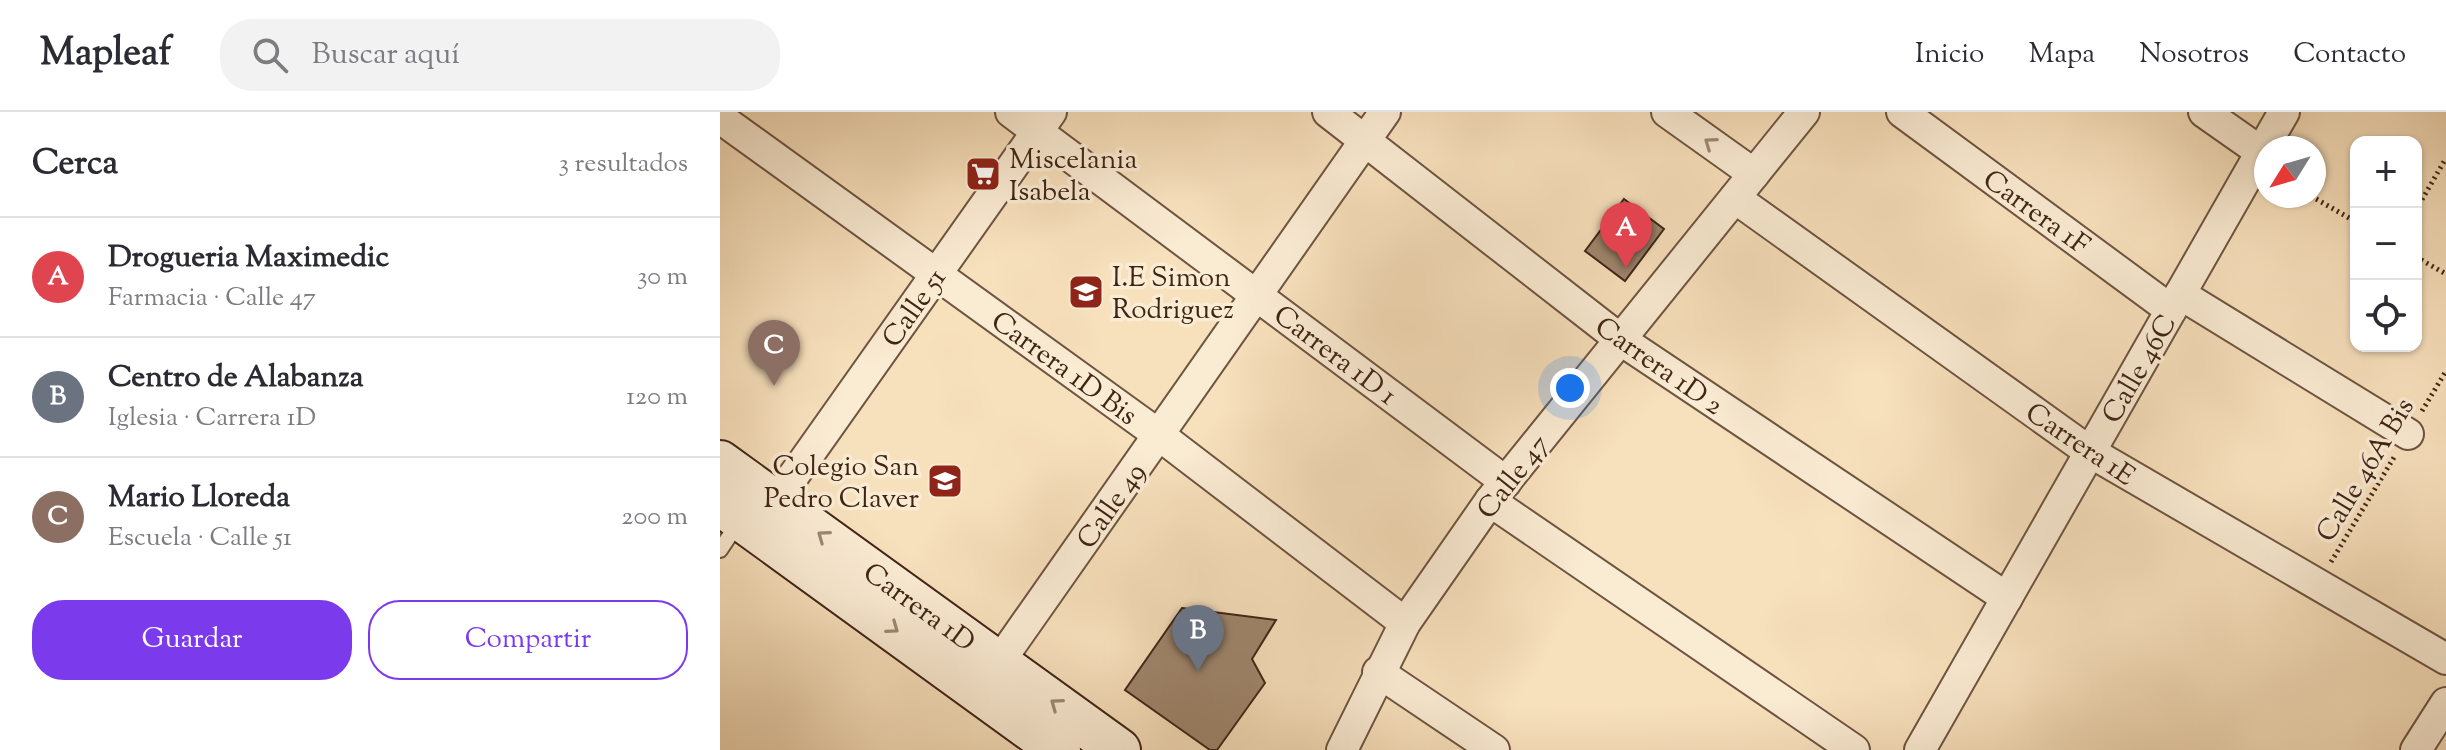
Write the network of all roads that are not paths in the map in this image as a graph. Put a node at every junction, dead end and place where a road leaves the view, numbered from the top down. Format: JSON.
{"nodes":[{"id":1,"x":1011,"y":112,"type":"edge"},
{"id":2,"x":1328,"y":112,"type":"edge"},
{"id":3,"x":1385,"y":112,"type":"edge"},
{"id":4,"x":1667,"y":112,"type":"edge"},
{"id":5,"x":1804,"y":112,"type":"edge"},
{"id":6,"x":1902,"y":112,"type":"edge"},
{"id":7,"x":2204,"y":112,"type":"edge"},
{"id":8,"x":2284,"y":112,"type":"edge"},
{"id":9,"x":720,"y":118,"type":"edge"},
{"id":10,"x":1044,"y":122,"type":"edge"},
{"id":11,"x":2270,"y":136,"type":"edge"},
{"id":12,"x":1365,"y":140,"type":"junction"},
{"id":13,"x":2254,"y":147,"type":"edge"},
{"id":14,"x":2254,"y":164,"type":"edge"},
{"id":15,"x":1754,"y":174,"type":"junction"},
{"id":16,"x":1735,"y":198,"type":"junction"},
{"id":17,"x":936,"y":274,"type":"junction"},
{"id":18,"x":1257,"y":295,"type":"junction"},
{"id":19,"x":2176,"y":302,"type":"junction"},
{"id":20,"x":1621,"y":340,"type":"junction"},
{"id":21,"x":2408,"y":434,"type":"road end"},
{"id":22,"x":1159,"y":435,"type":"junction"},
{"id":23,"x":2090,"y":452,"type":"junction"},
{"id":24,"x":720,"y":462,"type":"edge"},
{"id":25,"x":1498,"y":492,"type":"junction"},
{"id":26,"x":739,"y":519,"type":"edge"},
{"id":27,"x":2007,"y":598,"type":"junction"},
{"id":28,"x":1405,"y":623,"type":"junction"},
{"id":29,"x":2446,"y":659,"type":"edge"},
{"id":30,"x":999,"y":662,"type":"junction"},
{"id":31,"x":1378,"y":672,"type":"junction"},
{"id":32,"x":2446,"y":703,"type":"edge"},
{"id":33,"x":1059,"y":750,"type":"edge"},
{"id":34,"x":1119,"y":750,"type":"edge"},
{"id":35,"x":1342,"y":750,"type":"edge"},
{"id":36,"x":1494,"y":750,"type":"edge"},
{"id":37,"x":1854,"y":750,"type":"edge"},
{"id":38,"x":1920,"y":750,"type":"edge"},
{"id":39,"x":2416,"y":750,"type":"edge"}],
"edges":[{"from":1,"to":10,"type":"street","name":"Carrera 1D 1"},
{"from":2,"to":12,"type":"street","name":"Carrera 1D 2"},
{"from":3,"to":12,"type":"street","name":"Calle 49"},
{"from":15,"to":4,"type":"street","one_way":true},
{"from":5,"to":15,"type":"street","name":"Calle 47"},
{"from":6,"to":19,"type":"street","name":"Carrera 1F"},
{"from":7,"to":13,"type":"street"},
{"from":8,"to":11,"type":"street","name":"Calle 46C"},
{"from":9,"to":17,"type":"street","name":"Carrera 1D Bis"},
{"from":10,"to":17,"type":"street","name":"Calle 51"},
{"from":10,"to":18,"type":"street","name":"Carrera 1D 1"},
{"from":12,"to":18,"type":"street","name":"Calle 49"},
{"from":12,"to":20,"type":"street","name":"Carrera 1D 2"},
{"from":14,"to":19,"type":"street","name":"Calle 46C"},
{"from":15,"to":16,"type":"street","name":"Calle 47"},
{"from":16,"to":20,"type":"street","name":"Calle 47"},
{"from":16,"to":23,"type":"street","name":"Carrera 1E"},
{"from":17,"to":22,"type":"street","name":"Carrera 1D Bis"},
{"from":17,"to":26,"type":"street","name":"Calle 51"},
{"from":18,"to":22,"type":"street","name":"Calle 49"},
{"from":18,"to":25,"type":"street","name":"Carrera 1D 1"},
{"from":19,"to":21,"type":"street","name":"Carrera 1F"},
{"from":19,"to":23,"type":"street","name":"Calle 46C"},
{"from":20,"to":25,"type":"street","name":"Calle 47"},
{"from":20,"to":27,"type":"street","name":"Carrera 1D 2"},
{"from":22,"to":28,"type":"street","name":"Carrera 1D Bis"},
{"from":22,"to":30,"type":"street","name":"Calle 49"},
{"from":23,"to":27,"type":"street","name":"Calle 46C"},
{"from":23,"to":29,"type":"street","name":"Carrera 1E"},
{"from":24,"to":26,"type":"street","name":"Carrera 1D"},
{"from":25,"to":28,"type":"street","name":"Calle 47"},
{"from":25,"to":37,"type":"street","name":"Carrera 1D 1"},
{"from":30,"to":26,"type":"street","name":"Carrera 1D","one_way":true},
{"from":26,"to":33,"type":"street","name":"Carrera 1D","one_way":true},
{"from":27,"to":38,"type":"street","name":"Calle 46C"},
{"from":28,"to":31,"type":"street","name":"Calle 47"},
{"from":34,"to":30,"type":"street","name":"Carrera 1D","one_way":true},
{"from":31,"to":35,"type":"street","name":"Calle 47"},
{"from":31,"to":36,"type":"street"},
{"from":32,"to":39,"type":"street"}]}
